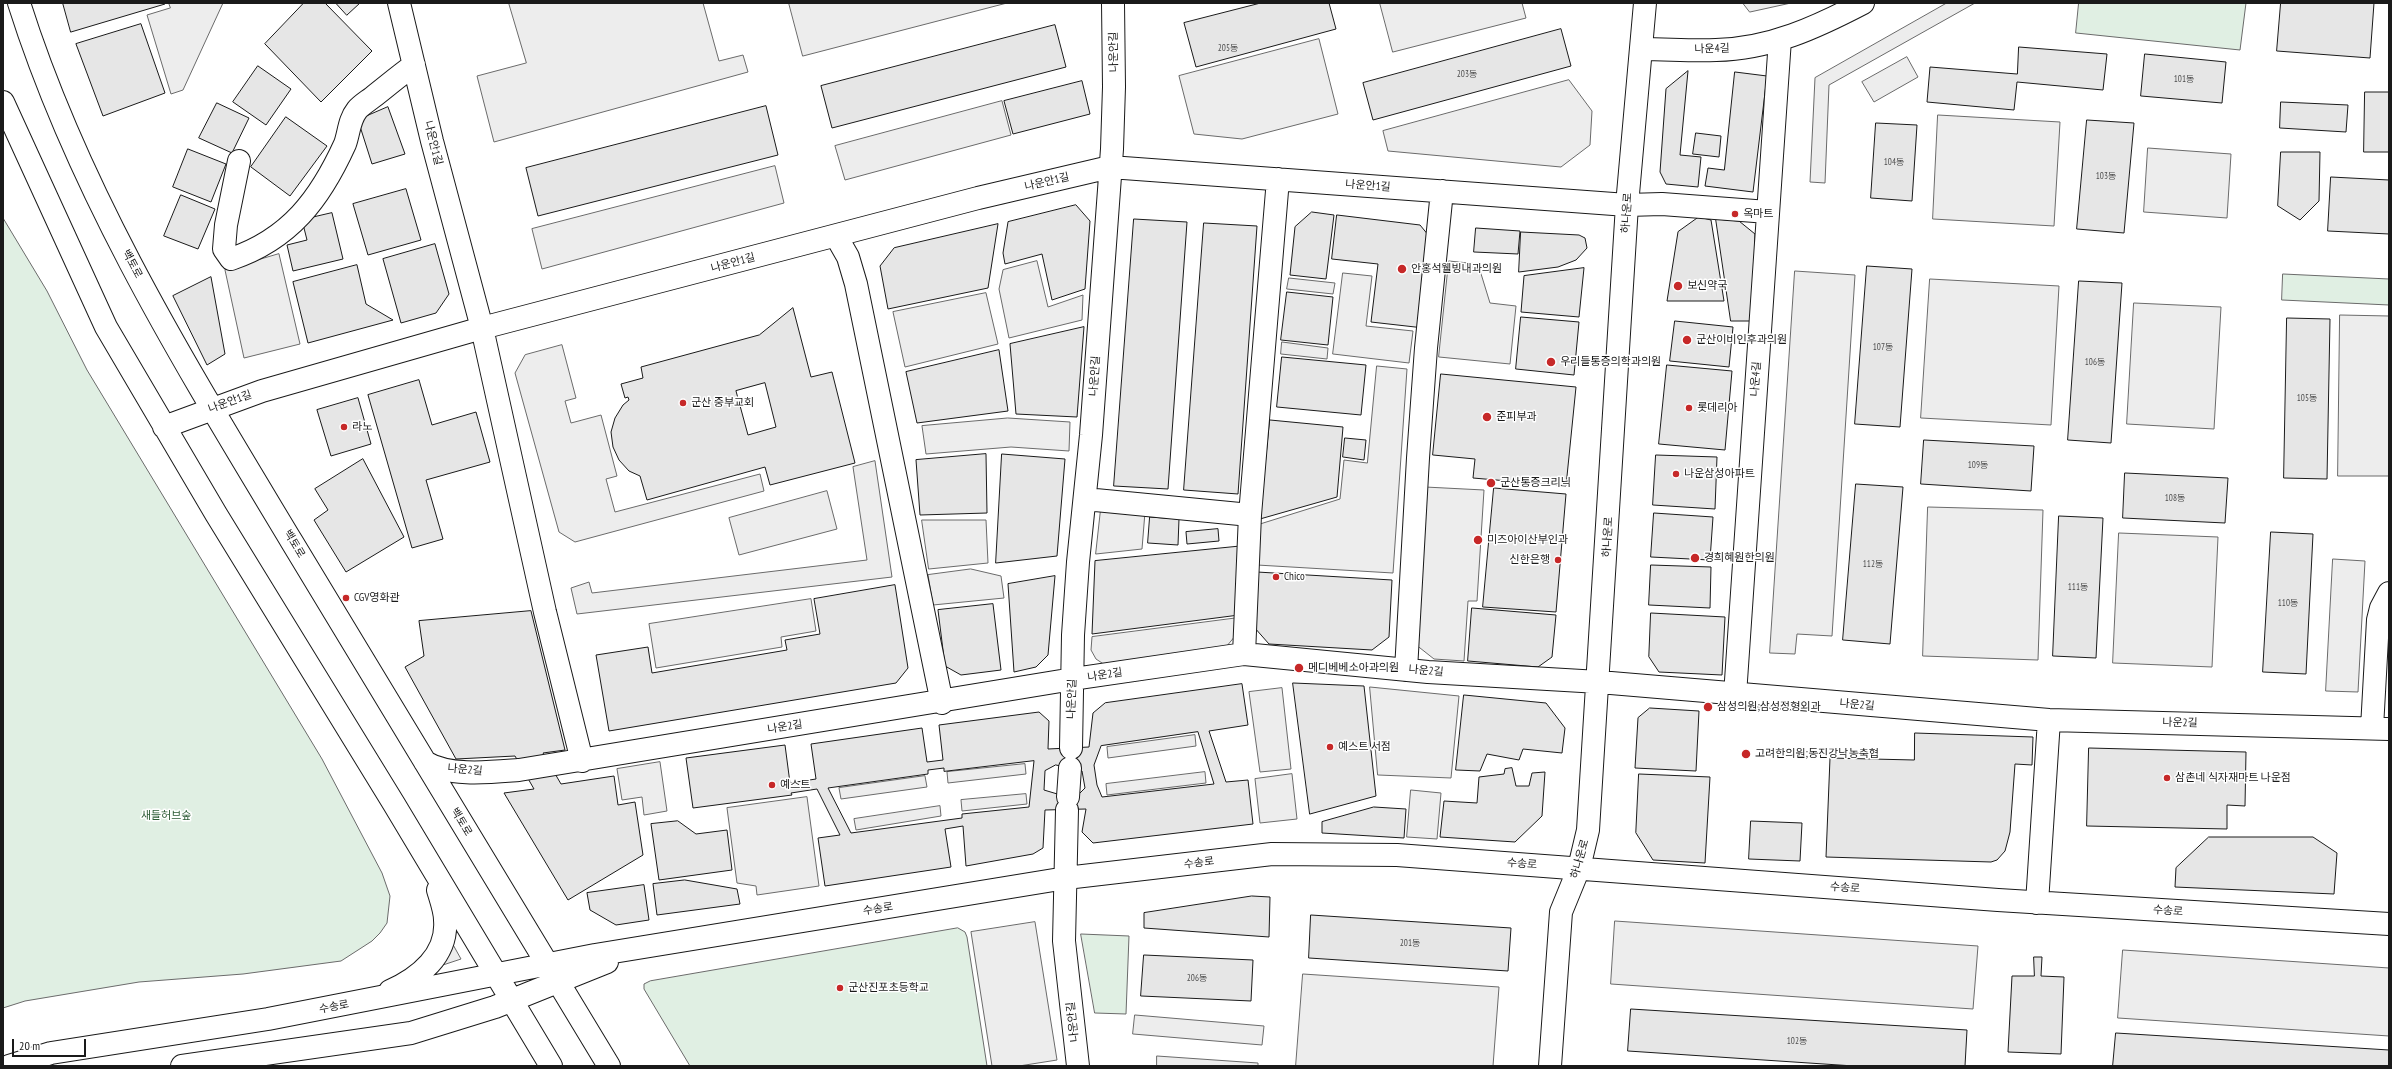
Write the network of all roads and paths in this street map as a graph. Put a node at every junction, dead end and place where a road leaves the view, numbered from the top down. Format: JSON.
{"nodes":[{"id":1,"x":18,"y":3,"type":"edge"},
{"id":2,"x":399,"y":3,"type":"edge"},
{"id":3,"x":1113,"y":3,"type":"edge"},
{"id":4,"x":1645,"y":3,"type":"edge"},
{"id":5,"x":1863,"y":3,"type":"edge"},
{"id":6,"x":1780,"y":39,"type":"junction"},
{"id":7,"x":1642,"y":48,"type":"junction"},
{"id":8,"x":414,"y":65,"type":"junction"},
{"id":9,"x":3,"y":102,"type":"edge"},
{"id":10,"x":239,"y":161,"type":"dead end"},
{"id":11,"x":1110,"y":167,"type":"junction"},
{"id":12,"x":1278,"y":179,"type":"junction"},
{"id":13,"x":1442,"y":191,"type":"junction"},
{"id":14,"x":1628,"y":205,"type":"junction"},
{"id":15,"x":1768,"y":212,"type":"junction"},
{"id":16,"x":836,"y":236,"type":"junction"},
{"id":17,"x":482,"y":328,"type":"junction"},
{"id":18,"x":212,"y":408,"type":"junction"},
{"id":19,"x":164,"y":427,"type":"junction"},
{"id":20,"x":1085,"y":499,"type":"junction"},
{"id":21,"x":1250,"y":515,"type":"junction"},
{"id":22,"x":2389,"y":593,"type":"edge"},
{"id":23,"x":1244,"y":654,"type":"junction"},
{"id":24,"x":1406,"y":670,"type":"junction"},
{"id":25,"x":1073,"y":679,"type":"junction"},
{"id":26,"x":1599,"y":682,"type":"junction"},
{"id":27,"x":1735,"y":695,"type":"junction"},
{"id":28,"x":942,"y":703,"type":"junction"},
{"id":29,"x":2049,"y":720,"type":"junction"},
{"id":30,"x":2381,"y":729,"type":"edge"},
{"id":31,"x":582,"y":760,"type":"junction"},
{"id":32,"x":425,"y":762,"type":"junction"},
{"id":33,"x":1579,"y":868,"type":"junction"},
{"id":34,"x":434,"y":870,"type":"junction"},
{"id":35,"x":1066,"y":878,"type":"junction"},
{"id":36,"x":2037,"y":903,"type":"junction"},
{"id":37,"x":2389,"y":924,"type":"edge"},
{"id":38,"x":553,"y":973,"type":"junction"},
{"id":39,"x":496,"y":975,"type":"junction"},
{"id":40,"x":512,"y":1000,"type":"junction"},
{"id":41,"x":351,"y":1004,"type":"junction"},
{"id":42,"x":9,"y":1066,"type":"edge"},
{"id":43,"x":182,"y":1066,"type":"edge"},
{"id":44,"x":551,"y":1066,"type":"edge"},
{"id":45,"x":609,"y":1066,"type":"edge"},
{"id":46,"x":1078,"y":1066,"type":"edge"},
{"id":47,"x":1550,"y":1066,"type":"edge"}],
"edges":[{"from":1,"to":18,"type":"street","name":"백토로"},
{"from":2,"to":8,"type":"street","name":"나운안1길"},
{"from":3,"to":11,"type":"street","name":"나운안길"},
{"from":4,"to":7,"type":"street","name":"하나운로"},
{"from":5,"to":6,"type":"street","name":"나운4길"},
{"from":6,"to":7,"type":"street","name":"나운4길"},
{"from":6,"to":15,"type":"street","name":"나운4길"},
{"from":7,"to":14,"type":"street","name":"하나운로"},
{"from":8,"to":10,"type":"street"},
{"from":8,"to":17,"type":"street","name":"나운안1길"},
{"from":9,"to":19,"type":"street"},
{"from":11,"to":12,"type":"street","name":"나운안1길"},
{"from":11,"to":16,"type":"street","name":"나운안1길"},
{"from":11,"to":20,"type":"street","name":"나운안길"},
{"from":12,"to":13,"type":"street","name":"나운안1길"},
{"from":12,"to":21,"type":"street"},
{"from":13,"to":14,"type":"street","name":"나운안1길"},
{"from":13,"to":24,"type":"street"},
{"from":14,"to":15,"type":"street","name":"나운안1길"},
{"from":14,"to":26,"type":"street","name":"하나운로"},
{"from":15,"to":27,"type":"street","name":"나운4길"},
{"from":16,"to":17,"type":"street","name":"나운안1길"},
{"from":16,"to":28,"type":"street"},
{"from":17,"to":18,"type":"street","name":"나운안1길"},
{"from":17,"to":31,"type":"street"},
{"from":18,"to":19,"type":"street","name":"나운안1길"},
{"from":18,"to":32,"type":"street","name":"백토로"},
{"from":19,"to":34,"type":"street"},
{"from":20,"to":21,"type":"street"},
{"from":20,"to":25,"type":"street","name":"나운안길"},
{"from":21,"to":23,"type":"street"},
{"from":22,"to":30,"type":"street"},
{"from":23,"to":24,"type":"street","name":"나운2길"},
{"from":23,"to":25,"type":"street","name":"나운2길"},
{"from":24,"to":26,"type":"street","name":"나운2길"},
{"from":25,"to":28,"type":"street","name":"나운2길"},
{"from":25,"to":35,"type":"street","name":"나운안길"},
{"from":26,"to":27,"type":"street","name":"나운2길"},
{"from":26,"to":33,"type":"street","name":"하나운로"},
{"from":27,"to":29,"type":"street","name":"나운2길"},
{"from":28,"to":31,"type":"street","name":"나운2길"},
{"from":29,"to":30,"type":"street","name":"나운2길"},
{"from":29,"to":36,"type":"street"},
{"from":31,"to":32,"type":"street","name":"나운2길"},
{"from":32,"to":38,"type":"street","name":"백토로"},
{"from":33,"to":35,"type":"street","name":"수송로"},
{"from":33,"to":36,"type":"street","name":"수송로"},
{"from":33,"to":47,"type":"street","name":"하나운로"},
{"from":34,"to":39,"type":"street"},
{"from":34,"to":41,"type":"street"},
{"from":35,"to":38,"type":"street","name":"수송로"},
{"from":35,"to":46,"type":"street","name":"나운안길"},
{"from":36,"to":37,"type":"street","name":"수송로"},
{"from":38,"to":39,"type":"street","name":"수송로"},
{"from":38,"to":40,"type":"street","name":"수송로"},
{"from":38,"to":45,"type":"street","name":"백토로"},
{"from":39,"to":40,"type":"street"},
{"from":39,"to":41,"type":"street","name":"수송로"},
{"from":40,"to":43,"type":"street","name":"수송로"},
{"from":40,"to":44,"type":"street"},
{"from":41,"to":42,"type":"street","name":"수송로"}]}
